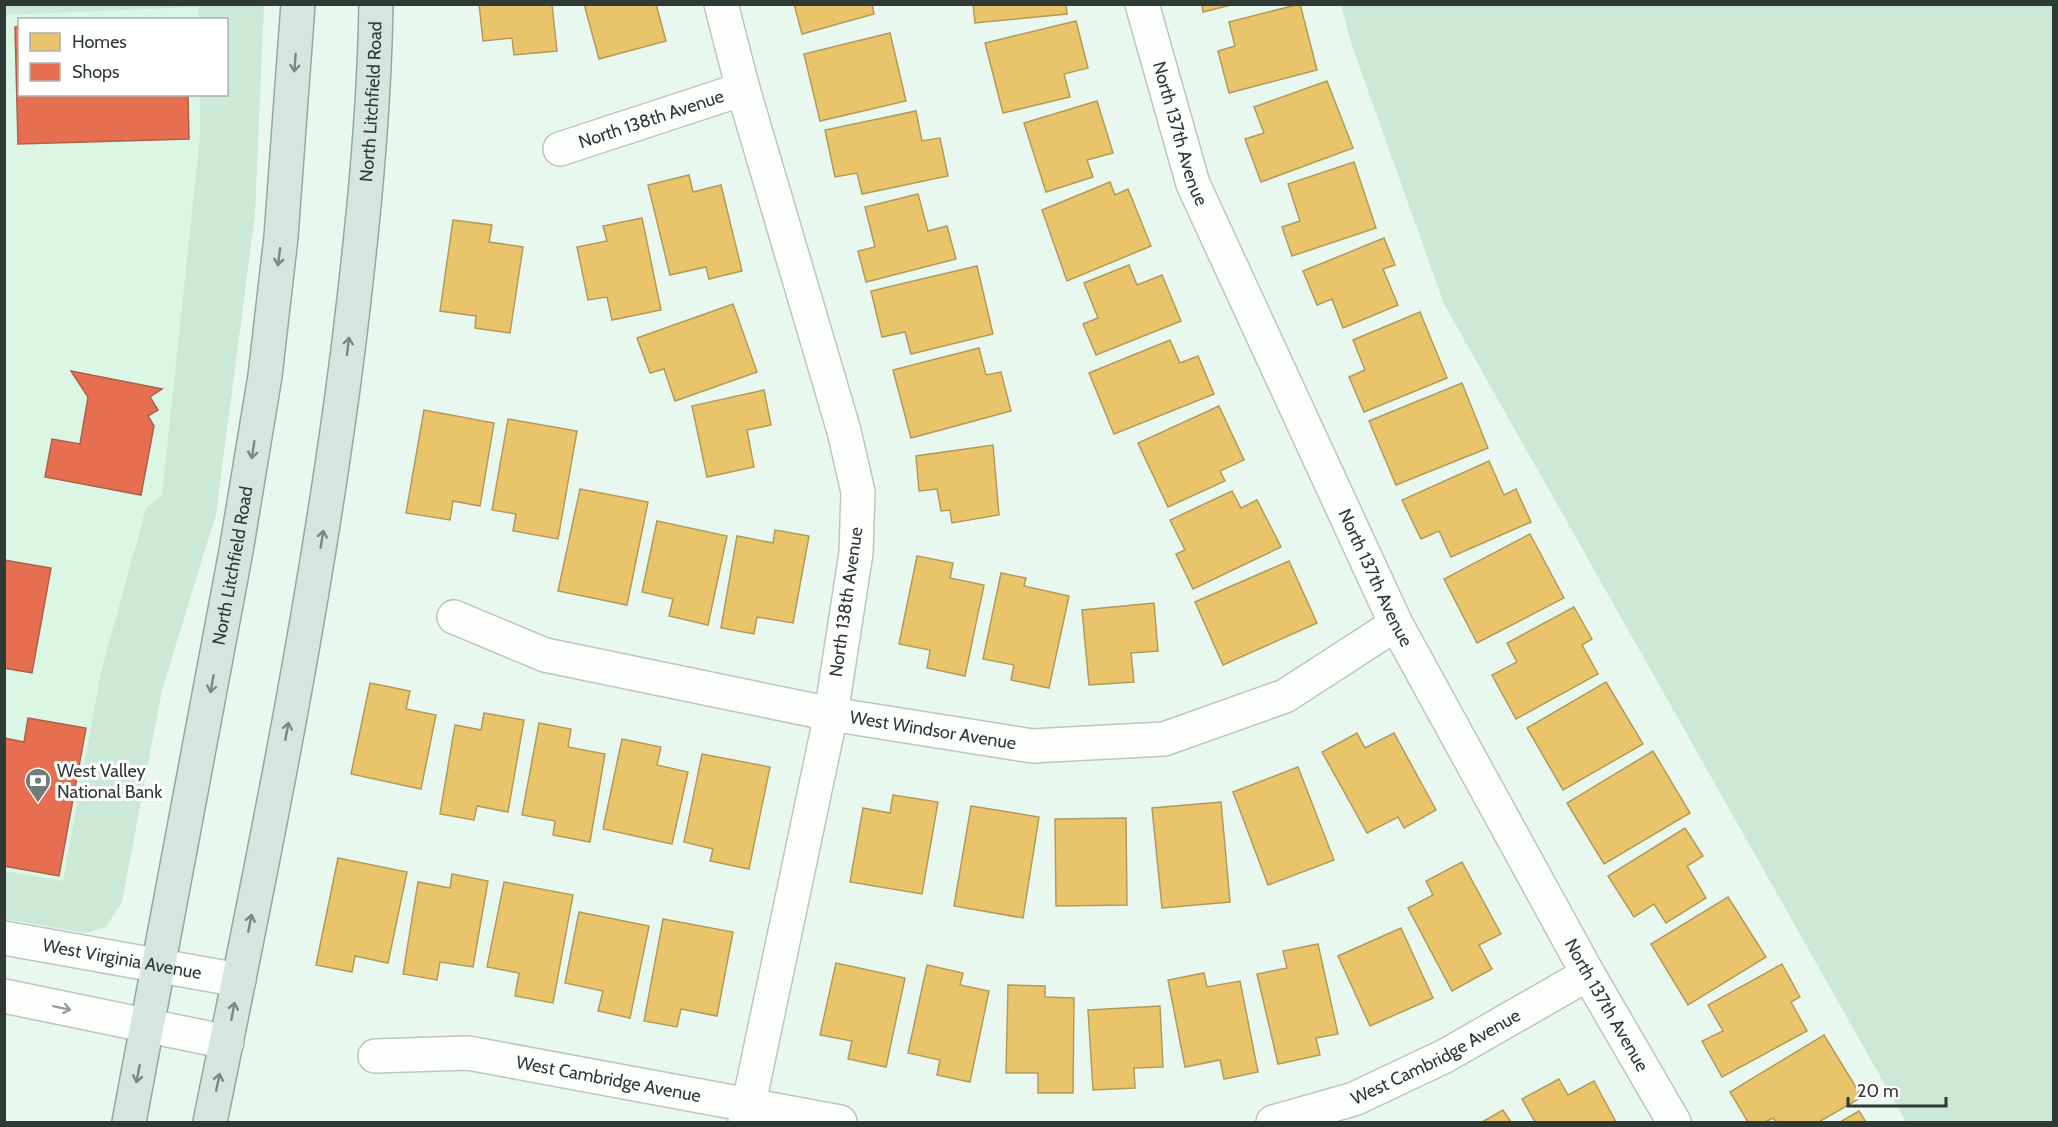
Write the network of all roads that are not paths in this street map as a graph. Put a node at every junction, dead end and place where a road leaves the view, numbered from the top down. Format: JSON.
{"nodes":[{"id":1,"x":298,"y":4,"type":"edge"},
{"id":2,"x":376,"y":4,"type":"edge"},
{"id":3,"x":721,"y":4,"type":"edge"},
{"id":4,"x":1142,"y":4,"type":"edge"},
{"id":5,"x":742,"y":89,"type":"junction"},
{"id":6,"x":560,"y":149,"type":"dead end"},
{"id":7,"x":454,"y":617,"type":"dead end"},
{"id":8,"x":1396,"y":624,"type":"junction"},
{"id":9,"x":831,"y":714,"type":"junction"},
{"id":10,"x":4,"y":938,"type":"edge"},
{"id":11,"x":160,"y":966,"type":"junction"},
{"id":12,"x":1588,"y":974,"type":"junction"},
{"id":13,"x":239,"y":980,"type":"junction"},
{"id":14,"x":4,"y":996,"type":"edge"},
{"id":15,"x":148,"y":1026,"type":"junction"},
{"id":16,"x":227,"y":1042,"type":"junction"},
{"id":17,"x":375,"y":1056,"type":"dead end"},
{"id":18,"x":747,"y":1114,"type":"edge"},
{"id":19,"x":129,"y":1122,"type":"edge"},
{"id":20,"x":210,"y":1122,"type":"edge"},
{"id":21,"x":840,"y":1122,"type":"edge"},
{"id":22,"x":1273,"y":1122,"type":"edge"},
{"id":23,"x":1674,"y":1122,"type":"edge"}],
"edges":[{"from":1,"to":11,"type":"main road","name":"North Litchfield Road","one_way":true},
{"from":13,"to":2,"type":"main road","name":"North Litchfield Road","one_way":true},
{"from":3,"to":5,"type":"street","name":"North 138th Avenue"},
{"from":4,"to":8,"type":"street","name":"North 137th Avenue"},
{"from":5,"to":6,"type":"street","name":"North 138th Avenue"},
{"from":5,"to":9,"type":"street","name":"North 138th Avenue"},
{"from":7,"to":9,"type":"street","name":"West Windsor Avenue"},
{"from":8,"to":9,"type":"street","name":"West Windsor Avenue"},
{"from":8,"to":12,"type":"street","name":"North 137th Avenue"},
{"from":9,"to":18,"type":"street","name":"North 138th Avenue"},
{"from":10,"to":11,"type":"street","name":"West Virginia Avenue"},
{"from":11,"to":13,"type":"street","name":"West Virginia Avenue"},
{"from":11,"to":15,"type":"main road","name":"North Litchfield Road"},
{"from":12,"to":22,"type":"street","name":"West Cambridge Avenue"},
{"from":12,"to":23,"type":"street","name":"North 137th Avenue"},
{"from":16,"to":13,"type":"main road","name":"North Litchfield Road","one_way":true},
{"from":14,"to":15,"type":"street","one_way":true},
{"from":15,"to":16,"type":"street"},
{"from":15,"to":19,"type":"main road","name":"North Litchfield Road","one_way":true},
{"from":20,"to":16,"type":"main road","name":"North Litchfield Road","one_way":true},
{"from":17,"to":18,"type":"street","name":"West Cambridge Avenue"},
{"from":18,"to":21,"type":"street","name":"West Cambridge Avenue"}]}
